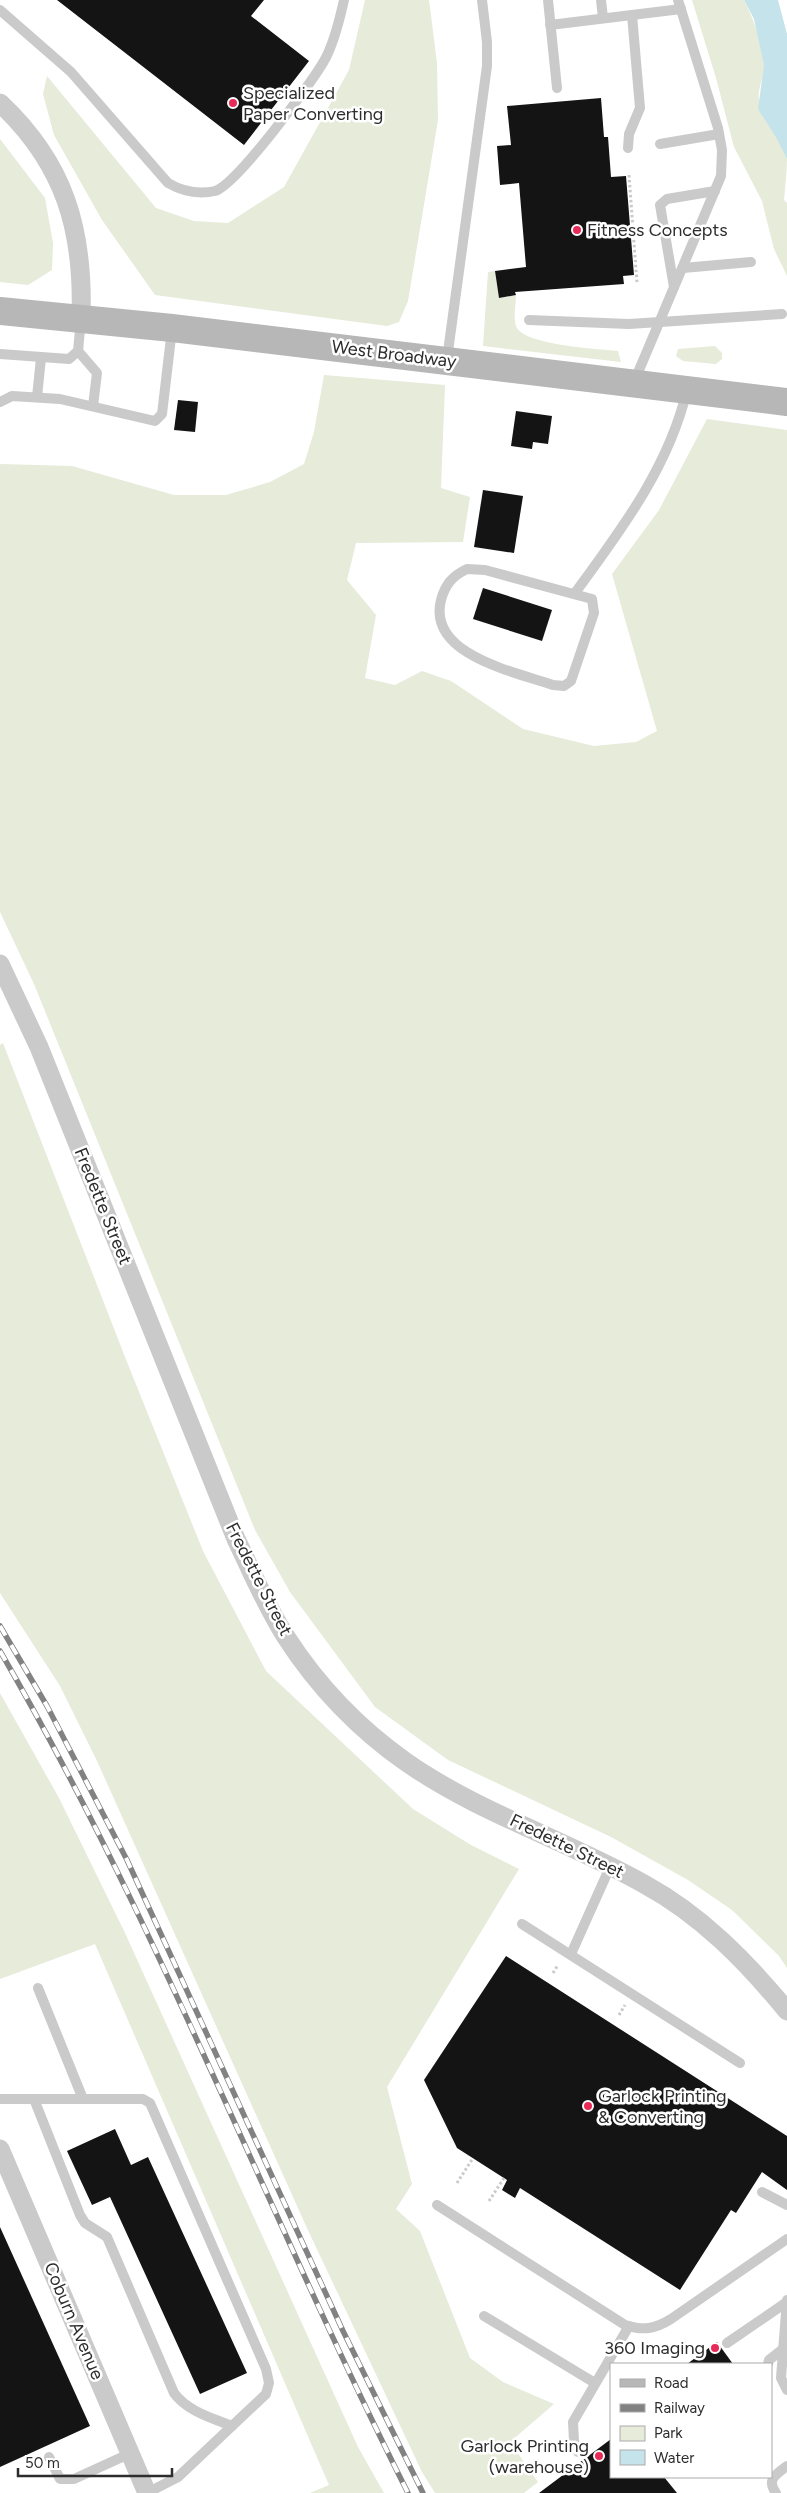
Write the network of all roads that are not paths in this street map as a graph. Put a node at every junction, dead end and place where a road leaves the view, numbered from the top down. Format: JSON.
{"nodes":[{"id":1,"x":344,"y":0,"type":"edge"},
{"id":2,"x":482,"y":0,"type":"edge"},
{"id":3,"x":548,"y":0,"type":"edge"},
{"id":4,"x":601,"y":0,"type":"edge"},
{"id":5,"x":680,"y":4,"type":"edge"},
{"id":6,"x":0,"y":10,"type":"edge"},
{"id":7,"x":632,"y":15,"type":"junction"},
{"id":8,"x":603,"y":18,"type":"junction"},
{"id":9,"x":550,"y":25,"type":"junction"},
{"id":10,"x":557,"y":88,"type":"dead end"},
{"id":11,"x":0,"y":103,"type":"edge"},
{"id":12,"x":719,"y":134,"type":"junction"},
{"id":13,"x":660,"y":144,"type":"dead end"},
{"id":14,"x":628,"y":148,"type":"dead end"},
{"id":15,"x":715,"y":191,"type":"junction"},
{"id":16,"x":751,"y":262,"type":"dead end"},
{"id":17,"x":682,"y":268,"type":"junction"},
{"id":18,"x":674,"y":288,"type":"junction"},
{"id":19,"x":0,"y":311,"type":"edge"},
{"id":20,"x":782,"y":314,"type":"dead end"},
{"id":21,"x":81,"y":318,"type":"junction"},
{"id":22,"x":529,"y":320,"type":"dead end"},
{"id":23,"x":659,"y":323,"type":"junction"},
{"id":24,"x":172,"y":328,"type":"junction"},
{"id":25,"x":78,"y":352,"type":"junction"},
{"id":26,"x":0,"y":354,"type":"edge"},
{"id":27,"x":41,"y":358,"type":"junction"},
{"id":28,"x":447,"y":360,"type":"junction"},
{"id":29,"x":634,"y":383,"type":"junction"},
{"id":30,"x":688,"y":390,"type":"junction"},
{"id":31,"x":37,"y":397,"type":"junction"},
{"id":32,"x":0,"y":402,"type":"edge"},
{"id":33,"x":787,"y":402,"type":"edge"},
{"id":34,"x":94,"y":406,"type":"junction"},
{"id":35,"x":575,"y":593,"type":"junction"},
{"id":36,"x":0,"y":964,"type":"edge"},
{"id":37,"x":610,"y":1867,"type":"junction"},
{"id":38,"x":522,"y":1924,"type":"dead end"},
{"id":39,"x":571,"y":1954,"type":"junction"},
{"id":40,"x":38,"y":1988,"type":"dead end"},
{"id":41,"x":787,"y":2011,"type":"edge"},
{"id":42,"x":740,"y":2063,"type":"dead end"},
{"id":43,"x":34,"y":2099,"type":"junction"},
{"id":44,"x":83,"y":2099,"type":"junction"},
{"id":45,"x":0,"y":2100,"type":"edge"},
{"id":46,"x":0,"y":2149,"type":"edge"},
{"id":47,"x":762,"y":2192,"type":"dead end"},
{"id":48,"x":437,"y":2205,"type":"dead end"},
{"id":49,"x":787,"y":2205,"type":"edge"},
{"id":50,"x":787,"y":2238,"type":"edge"},
{"id":51,"x":787,"y":2301,"type":"edge"},
{"id":52,"x":484,"y":2316,"type":"dead end"},
{"id":53,"x":629,"y":2326,"type":"junction"},
{"id":54,"x":727,"y":2342,"type":"dead end"},
{"id":55,"x":783,"y":2349,"type":"junction"},
{"id":56,"x":768,"y":2363,"type":"edge"},
{"id":57,"x":772,"y":2370,"type":"edge"},
{"id":58,"x":594,"y":2383,"type":"junction"},
{"id":59,"x":785,"y":2387,"type":"edge"},
{"id":60,"x":232,"y":2426,"type":"junction"},
{"id":61,"x":578,"y":2452,"type":"dead end"},
{"id":62,"x":131,"y":2453,"type":"junction"},
{"id":63,"x":49,"y":2457,"type":"dead end"},
{"id":64,"x":787,"y":2466,"type":"edge"},
{"id":65,"x":147,"y":2493,"type":"edge"},
{"id":66,"x":776,"y":2493,"type":"edge"}],
"edges":[{"from":1,"to":6,"type":"lane"},
{"from":2,"to":28,"type":"lane"},
{"from":3,"to":9,"type":"lane"},
{"from":4,"to":8,"type":"lane"},
{"from":5,"to":7,"type":"lane"},
{"from":5,"to":12,"type":"lane"},
{"from":7,"to":8,"type":"lane"},
{"from":7,"to":14,"type":"lane"},
{"from":8,"to":9,"type":"lane"},
{"from":9,"to":10,"type":"lane"},
{"from":11,"to":21,"type":"street"},
{"from":12,"to":13,"type":"lane"},
{"from":12,"to":15,"type":"lane"},
{"from":15,"to":17,"type":"lane"},
{"from":15,"to":18,"type":"lane"},
{"from":16,"to":17,"type":"lane"},
{"from":17,"to":18,"type":"lane"},
{"from":18,"to":23,"type":"lane"},
{"from":19,"to":21,"type":"main road","name":"West Broadway"},
{"from":20,"to":23,"type":"lane"},
{"from":21,"to":24,"type":"main road","name":"West Broadway"},
{"from":21,"to":25,"type":"lane"},
{"from":22,"to":23,"type":"lane"},
{"from":23,"to":29,"type":"lane"},
{"from":24,"to":28,"type":"main road","name":"West Broadway"},
{"from":24,"to":34,"type":"lane"},
{"from":25,"to":27,"type":"lane"},
{"from":25,"to":34,"type":"lane"},
{"from":26,"to":27,"type":"lane"},
{"from":27,"to":31,"type":"lane"},
{"from":28,"to":29,"type":"main road","name":"West Broadway"},
{"from":29,"to":30,"type":"main road","name":"West Broadway"},
{"from":30,"to":33,"type":"main road","name":"West Broadway"},
{"from":30,"to":35,"type":"lane"},
{"from":31,"to":32,"type":"lane"},
{"from":31,"to":34,"type":"lane"},
{"from":35,"to":35,"type":"lane"},
{"from":36,"to":37,"type":"street","name":"Fredette Street"},
{"from":37,"to":39,"type":"lane"},
{"from":37,"to":41,"type":"street","name":"Fredette Street"},
{"from":38,"to":39,"type":"lane"},
{"from":39,"to":42,"type":"lane"},
{"from":40,"to":44,"type":"lane"},
{"from":43,"to":44,"type":"lane"},
{"from":43,"to":45,"type":"lane"},
{"from":43,"to":60,"type":"lane"},
{"from":44,"to":60,"type":"lane"},
{"from":46,"to":62,"type":"street","name":"Coburn Avenue"},
{"from":47,"to":49,"type":"lane"},
{"from":48,"to":53,"type":"lane"},
{"from":50,"to":53,"type":"lane"},
{"from":51,"to":54,"type":"lane"},
{"from":51,"to":55,"type":"lane"},
{"from":52,"to":58,"type":"lane"},
{"from":53,"to":58,"type":"lane"},
{"from":55,"to":56,"type":"lane"},
{"from":55,"to":59,"type":"lane"},
{"from":57,"to":59,"type":"lane"},
{"from":58,"to":61,"type":"lane"},
{"from":60,"to":65,"type":"lane"},
{"from":62,"to":63,"type":"lane"},
{"from":62,"to":65,"type":"street","name":"Coburn Avenue"},
{"from":64,"to":66,"type":"lane"}]}
